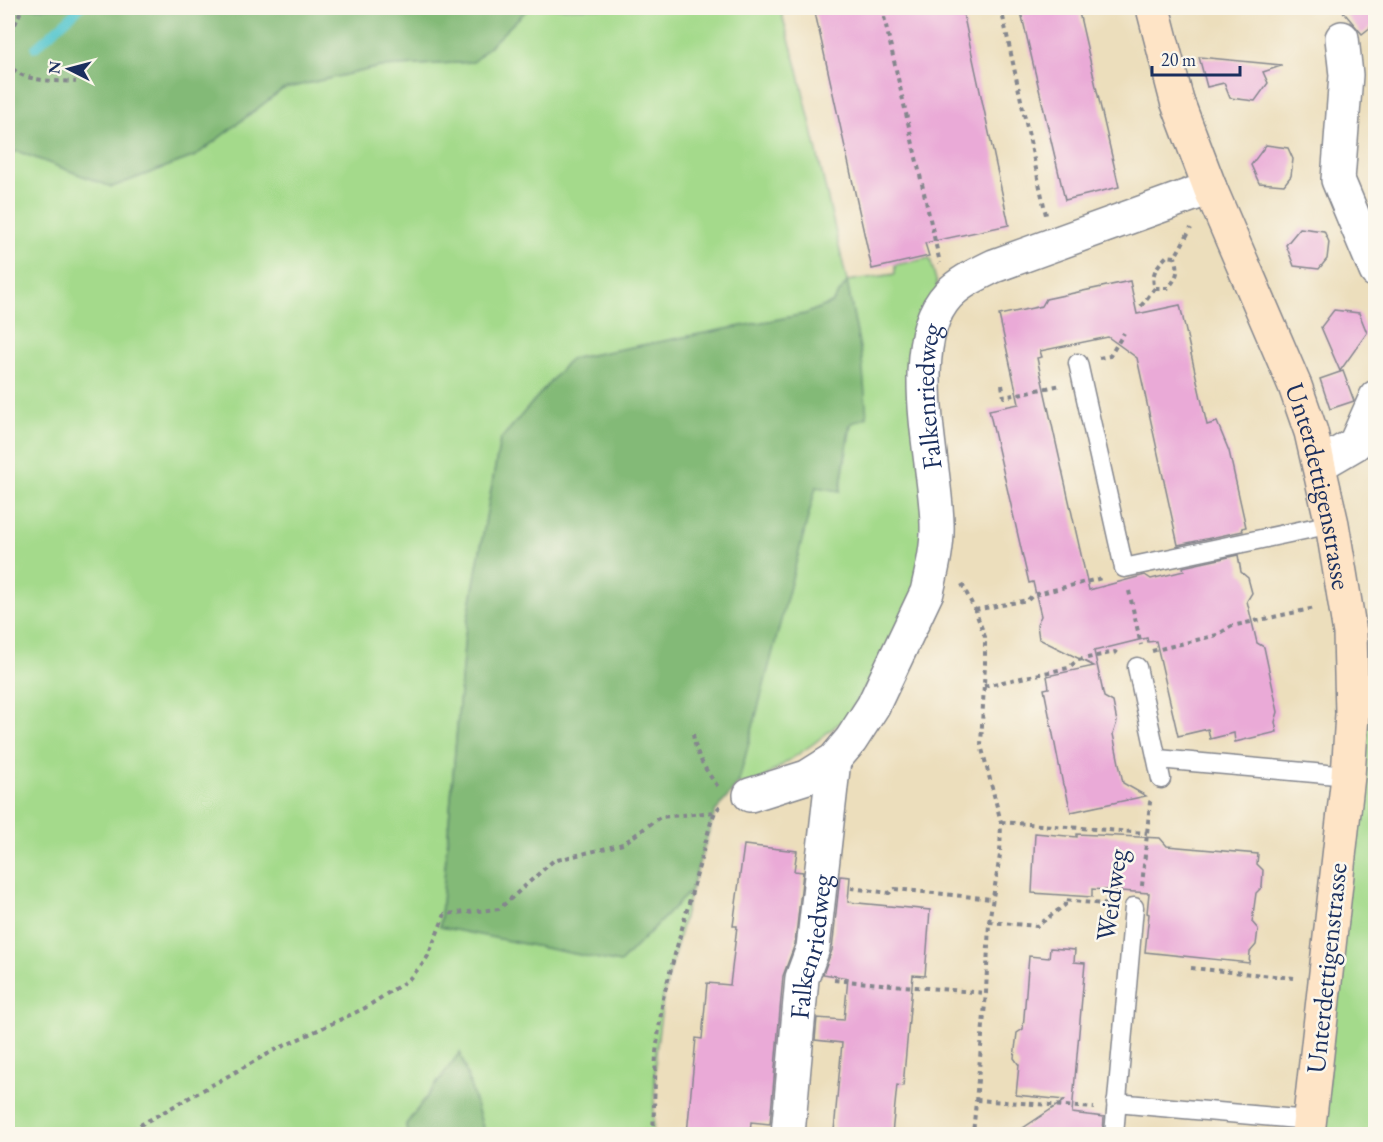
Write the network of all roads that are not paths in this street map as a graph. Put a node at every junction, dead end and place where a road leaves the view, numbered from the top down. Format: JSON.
{"nodes":[{"id":1,"x":1153,"y":8,"type":"edge"},
{"id":2,"x":1342,"y":38,"type":"dead end"},
{"id":3,"x":1210,"y":188,"type":"junction"},
{"id":4,"x":1376,"y":271,"type":"edge"},
{"id":5,"x":1078,"y":363,"type":"road end"},
{"id":6,"x":1376,"y":397,"type":"edge"},
{"id":7,"x":1319,"y":465,"type":"junction"},
{"id":8,"x":1332,"y":524,"type":"junction"},
{"id":9,"x":1140,"y":660,"type":"road end"},
{"id":10,"x":1158,"y":759,"type":"junction"},
{"id":11,"x":834,"y":760,"type":"junction"},
{"id":12,"x":1348,"y":776,"type":"junction"},
{"id":13,"x":1161,"y":779,"type":"road end"},
{"id":14,"x":738,"y":797,"type":"road end"},
{"id":15,"x":1134,"y":907,"type":"road end"},
{"id":16,"x":1116,"y":1106,"type":"junction"},
{"id":17,"x":1309,"y":1127,"type":"edge"},
{"id":18,"x":788,"y":1134,"type":"edge"},
{"id":19,"x":1114,"y":1134,"type":"edge"}],
"edges":[{"from":1,"to":3,"type":"street","name":"Unterdettigenstrasse"},
{"from":2,"to":4,"type":"street"},
{"from":3,"to":7,"type":"street","name":"Unterdettigenstrasse"},
{"from":3,"to":11,"type":"street","name":"Falkenriedweg"},
{"from":5,"to":8,"type":"lane"},
{"from":6,"to":7,"type":"street"},
{"from":7,"to":8,"type":"street","name":"Unterdettigenstrasse"},
{"from":8,"to":12,"type":"street","name":"Unterdettigenstrasse"},
{"from":9,"to":10,"type":"lane"},
{"from":10,"to":12,"type":"lane"},
{"from":10,"to":13,"type":"lane"},
{"from":11,"to":14,"type":"street","name":"Falkenriedweg"},
{"from":11,"to":18,"type":"street","name":"Falkenriedweg"},
{"from":12,"to":17,"type":"street","name":"Unterdettigenstrasse"},
{"from":15,"to":16,"type":"lane","name":"Weidweg"},
{"from":16,"to":17,"type":"lane"},
{"from":16,"to":19,"type":"lane","name":"Weidweg"}]}
